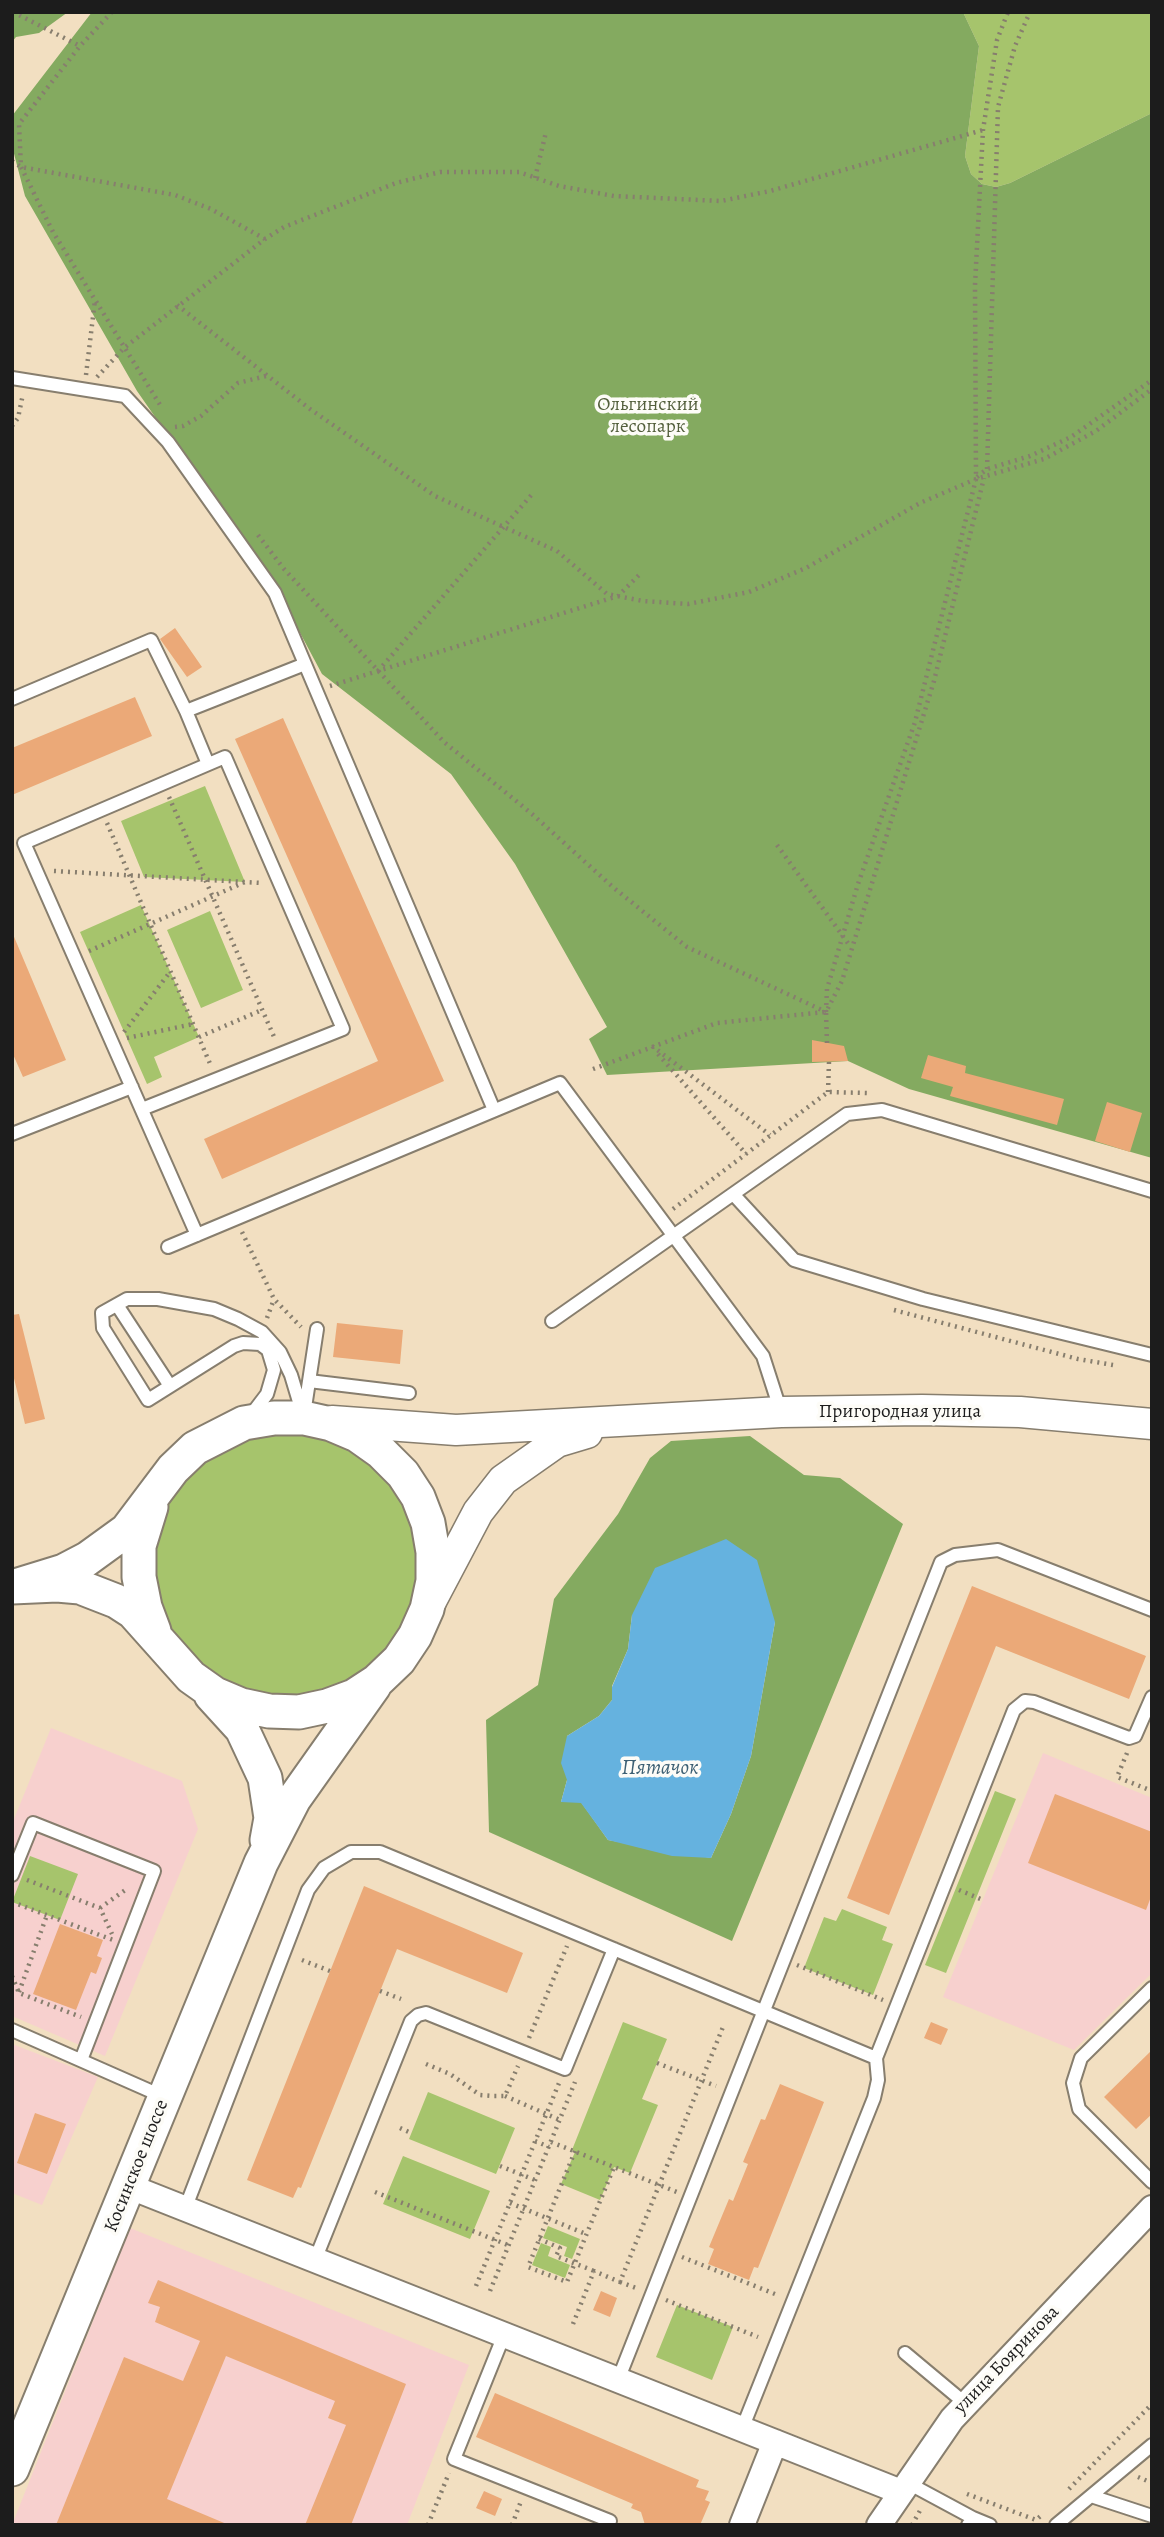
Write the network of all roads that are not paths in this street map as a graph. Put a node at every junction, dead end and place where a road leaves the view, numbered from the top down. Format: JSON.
{"nodes":[{"id":1,"x":12,"y":379,"type":"edge"},
{"id":2,"x":305,"y":664,"type":"junction"},
{"id":3,"x":12,"y":699,"type":"edge"},
{"id":4,"x":186,"y":711,"type":"junction"},
{"id":5,"x":208,"y":764,"type":"junction"},
{"id":6,"x":132,"y":1087,"type":"junction"},
{"id":7,"x":142,"y":1109,"type":"junction"},
{"id":8,"x":494,"y":1110,"type":"junction"},
{"id":9,"x":12,"y":1134,"type":"edge"},
{"id":10,"x":1152,"y":1191,"type":"edge"},
{"id":11,"x":734,"y":1195,"type":"junction"},
{"id":12,"x":197,"y":1234,"type":"junction"},
{"id":13,"x":673,"y":1235,"type":"junction"},
{"id":14,"x":168,"y":1247,"type":"dead end"},
{"id":15,"x":117,"y":1305,"type":"junction"},
{"id":16,"x":552,"y":1321,"type":"dead end"},
{"id":17,"x":316,"y":1335,"type":"road end"},
{"id":18,"x":1152,"y":1355,"type":"edge"},
{"id":19,"x":309,"y":1381,"type":"junction"},
{"id":20,"x":170,"y":1386,"type":"junction"},
{"id":21,"x":409,"y":1393,"type":"dead end"},
{"id":22,"x":781,"y":1412,"type":"junction"},
{"id":23,"x":304,"y":1418,"type":"junction"},
{"id":24,"x":647,"y":1421,"type":"junction"},
{"id":25,"x":244,"y":1423,"type":"junction"},
{"id":26,"x":1152,"y":1424,"type":"edge"},
{"id":27,"x":158,"y":1492,"type":"junction"},
{"id":28,"x":12,"y":1587,"type":"edge"},
{"id":29,"x":427,"y":1609,"type":"junction"},
{"id":30,"x":1152,"y":1610,"type":"edge"},
{"id":31,"x":181,"y":1667,"type":"junction"},
{"id":32,"x":377,"y":1681,"type":"junction"},
{"id":33,"x":1151,"y":1701,"type":"edge"},
{"id":34,"x":261,"y":1863,"type":"junction"},
{"id":35,"x":17,"y":1877,"type":"edge"},
{"id":36,"x":614,"y":1949,"type":"junction"},
{"id":37,"x":1152,"y":1988,"type":"edge"},
{"id":38,"x":763,"y":2011,"type":"junction"},
{"id":39,"x":12,"y":2030,"type":"edge"},
{"id":40,"x":876,"y":2058,"type":"junction"},
{"id":41,"x":81,"y":2060,"type":"junction"},
{"id":42,"x":165,"y":2098,"type":"junction"},
{"id":43,"x":1152,"y":2182,"type":"edge"},
{"id":44,"x":128,"y":2186,"type":"junction"},
{"id":45,"x":1152,"y":2208,"type":"edge"},
{"id":46,"x":185,"y":2209,"type":"junction"},
{"id":47,"x":315,"y":2260,"type":"junction"},
{"id":48,"x":504,"y":2335,"type":"junction"},
{"id":49,"x":905,"y":2353,"type":"dead end"},
{"id":50,"x":618,"y":2380,"type":"junction"},
{"id":51,"x":966,"y":2404,"type":"junction"},
{"id":52,"x":742,"y":2429,"type":"junction"},
{"id":53,"x":775,"y":2442,"type":"junction"},
{"id":54,"x":1152,"y":2445,"type":"edge"},
{"id":55,"x":12,"y":2469,"type":"edge"},
{"id":56,"x":913,"y":2490,"type":"junction"},
{"id":57,"x":1091,"y":2496,"type":"junction"},
{"id":58,"x":1152,"y":2516,"type":"edge"},
{"id":59,"x":970,"y":2521,"type":"edge"},
{"id":60,"x":608,"y":2525,"type":"edge"},
{"id":61,"x":741,"y":2525,"type":"edge"},
{"id":62,"x":879,"y":2525,"type":"edge"},
{"id":63,"x":990,"y":2525,"type":"edge"},
{"id":64,"x":1056,"y":2525,"type":"edge"}],
"edges":[{"from":1,"to":2,"type":"lane"},
{"from":2,"to":4,"type":"lane"},
{"from":2,"to":8,"type":"lane"},
{"from":3,"to":4,"type":"lane"},
{"from":4,"to":5,"type":"lane"},
{"from":5,"to":6,"type":"lane"},
{"from":5,"to":7,"type":"lane"},
{"from":6,"to":7,"type":"lane"},
{"from":6,"to":9,"type":"lane"},
{"from":7,"to":12,"type":"lane"},
{"from":8,"to":12,"type":"lane"},
{"from":8,"to":13,"type":"lane"},
{"from":10,"to":11,"type":"lane"},
{"from":11,"to":13,"type":"lane"},
{"from":11,"to":18,"type":"lane"},
{"from":12,"to":14,"type":"lane"},
{"from":13,"to":16,"type":"lane"},
{"from":13,"to":22,"type":"lane"},
{"from":15,"to":20,"type":"lane"},
{"from":15,"to":20,"type":"lane"},
{"from":15,"to":23,"type":"lane"},
{"from":17,"to":19,"type":"lane"},
{"from":19,"to":21,"type":"lane"},
{"from":19,"to":23,"type":"lane"},
{"from":20,"to":25,"type":"lane"},
{"from":22,"to":24,"type":"street","name":"Пригородная улица"},
{"from":22,"to":26,"type":"street","name":"Пригородная улица"},
{"from":23,"to":24,"type":"street"},
{"from":23,"to":25,"type":"main road"},
{"from":23,"to":29,"type":"main road"},
{"from":24,"to":29,"type":"street"},
{"from":25,"to":27,"type":"main road"},
{"from":27,"to":28,"type":"main road"},
{"from":27,"to":31,"type":"main road"},
{"from":28,"to":31,"type":"main road"},
{"from":29,"to":32,"type":"main road"},
{"from":30,"to":38,"type":"lane"},
{"from":31,"to":32,"type":"main road"},
{"from":31,"to":34,"type":"main road","name":"Косинское шоссе"},
{"from":32,"to":34,"type":"main road","name":"Косинское шоссе"},
{"from":33,"to":40,"type":"lane"},
{"from":34,"to":42,"type":"main road","name":"Косинское шоссе"},
{"from":35,"to":41,"type":"lane"},
{"from":36,"to":38,"type":"lane"},
{"from":36,"to":46,"type":"lane"},
{"from":36,"to":47,"type":"lane"},
{"from":37,"to":43,"type":"lane"},
{"from":38,"to":40,"type":"lane"},
{"from":38,"to":50,"type":"lane"},
{"from":39,"to":41,"type":"lane"},
{"from":40,"to":52,"type":"lane"},
{"from":41,"to":42,"type":"lane"},
{"from":42,"to":44,"type":"main road","name":"Косинское шоссе"},
{"from":44,"to":46,"type":"street"},
{"from":44,"to":55,"type":"main road","name":"Косинское шоссе"},
{"from":45,"to":51,"type":"street","name":"улица Бояринова"},
{"from":46,"to":47,"type":"street"},
{"from":47,"to":48,"type":"street"},
{"from":48,"to":50,"type":"street"},
{"from":48,"to":60,"type":"lane"},
{"from":49,"to":51,"type":"lane"},
{"from":50,"to":52,"type":"street"},
{"from":51,"to":56,"type":"street","name":"улица Бояринова"},
{"from":52,"to":53,"type":"street"},
{"from":53,"to":56,"type":"street"},
{"from":53,"to":61,"type":"street"},
{"from":54,"to":57,"type":"lane"},
{"from":56,"to":59,"type":"lane"},
{"from":56,"to":62,"type":"street","name":"улица Бояринова"},
{"from":57,"to":58,"type":"lane"},
{"from":57,"to":64,"type":"lane"},
{"from":59,"to":63,"type":"lane"}]}
